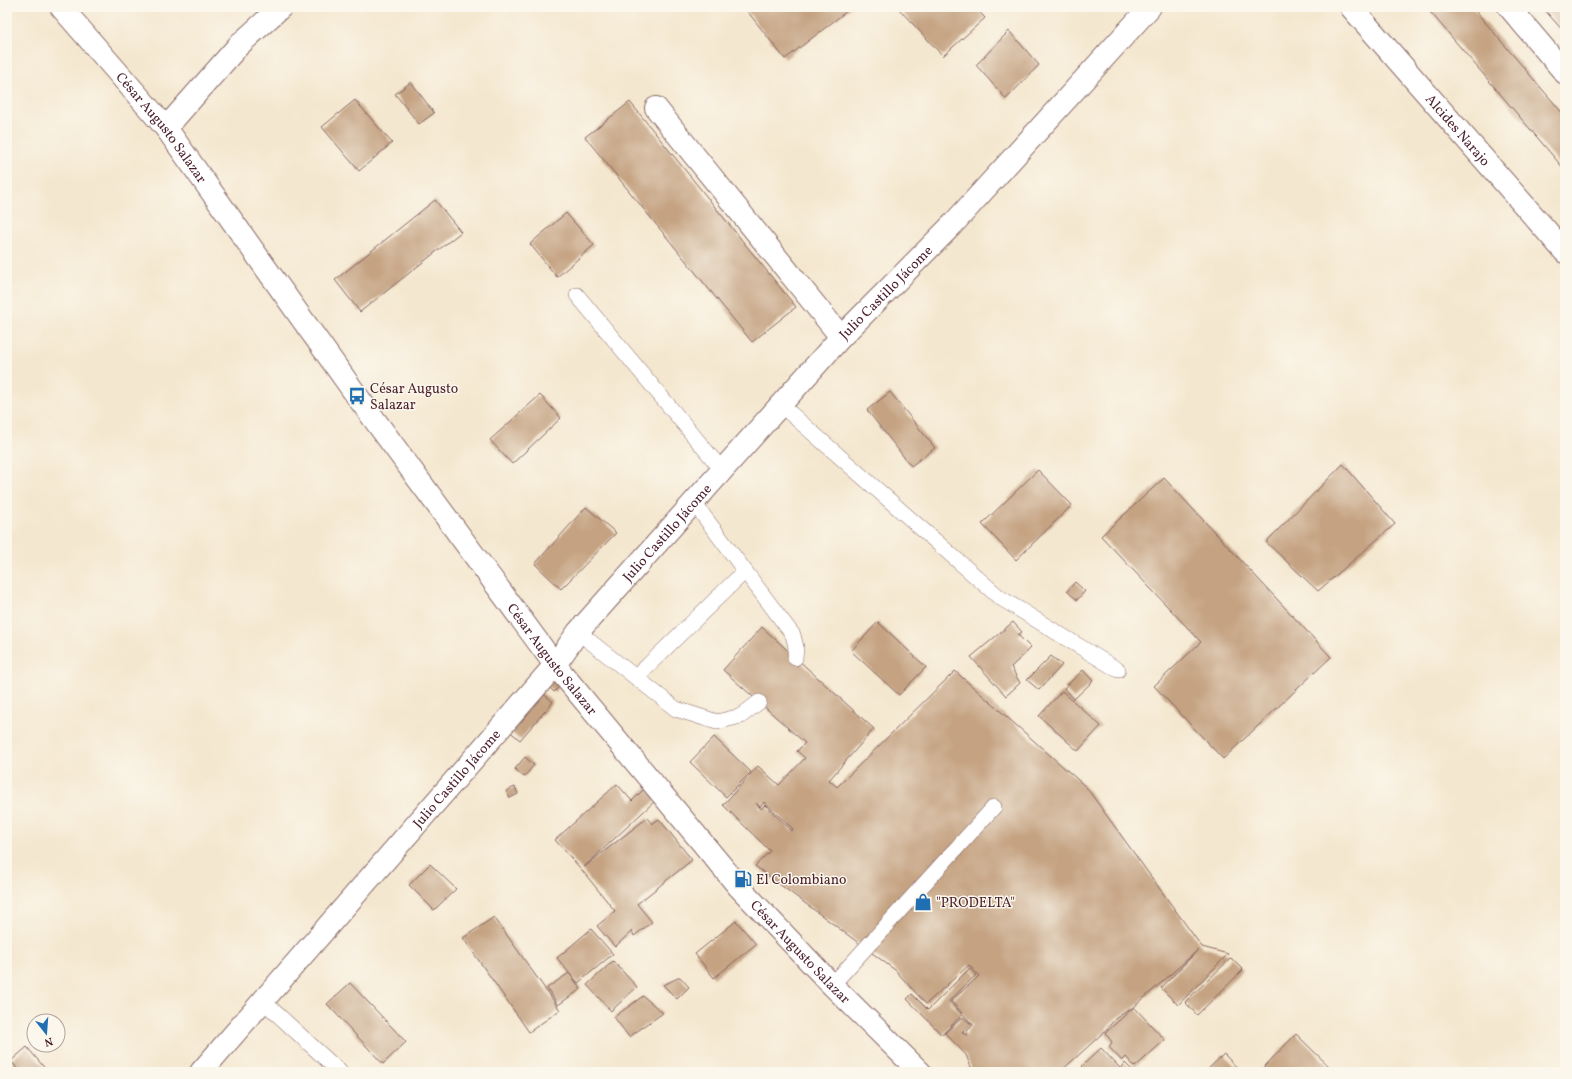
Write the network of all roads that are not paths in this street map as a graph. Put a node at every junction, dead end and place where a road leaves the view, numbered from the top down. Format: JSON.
{"nodes":[{"id":1,"x":61,"y":7,"type":"edge"},
{"id":2,"x":281,"y":7,"type":"edge"},
{"id":3,"x":1150,"y":7,"type":"edge"},
{"id":4,"x":1351,"y":7,"type":"edge"},
{"id":5,"x":1510,"y":7,"type":"edge"},
{"id":6,"x":1565,"y":73,"type":"edge"},
{"id":7,"x":656,"y":108,"type":"dead end"},
{"id":8,"x":166,"y":128,"type":"junction"},
{"id":9,"x":1565,"y":252,"type":"edge"},
{"id":10,"x":577,"y":295,"type":"dead end"},
{"id":11,"x":841,"y":337,"type":"junction"},
{"id":12,"x":781,"y":405,"type":"junction"},
{"id":13,"x":722,"y":470,"type":"junction"},
{"id":14,"x":694,"y":503,"type":"junction"},
{"id":15,"x":745,"y":571,"type":"junction"},
{"id":16,"x":578,"y":632,"type":"junction"},
{"id":17,"x":795,"y":658,"type":"dead end"},
{"id":18,"x":555,"y":665,"type":"junction"},
{"id":19,"x":1118,"y":670,"type":"dead end"},
{"id":20,"x":636,"y":678,"type":"junction"},
{"id":21,"x":759,"y":702,"type":"dead end"},
{"id":22,"x":994,"y":807,"type":"dead end"},
{"id":23,"x":832,"y":985,"type":"junction"},
{"id":24,"x":263,"y":1000,"type":"junction"},
{"id":25,"x":201,"y":1072,"type":"edge"},
{"id":26,"x":340,"y":1072,"type":"edge"},
{"id":27,"x":920,"y":1072,"type":"edge"}],
"edges":[{"from":1,"to":8,"type":"street","name":"César Augusto Salazar"},
{"from":2,"to":8,"type":"street"},
{"from":3,"to":11,"type":"street","name":"Julio Castillo Jácome"},
{"from":4,"to":9,"type":"street","name":"Alcides Narajo"},
{"from":5,"to":6,"type":"street"},
{"from":7,"to":11,"type":"street"},
{"from":8,"to":18,"type":"street","name":"César Augusto Salazar"},
{"from":10,"to":13,"type":"lane"},
{"from":11,"to":12,"type":"street","name":"Julio Castillo Jácome"},
{"from":12,"to":13,"type":"street","name":"Julio Castillo Jácome"},
{"from":12,"to":19,"type":"lane"},
{"from":13,"to":14,"type":"street","name":"Julio Castillo Jácome"},
{"from":14,"to":15,"type":"lane"},
{"from":14,"to":16,"type":"street","name":"Julio Castillo Jácome"},
{"from":15,"to":17,"type":"lane"},
{"from":15,"to":20,"type":"lane"},
{"from":16,"to":18,"type":"street","name":"Julio Castillo Jácome"},
{"from":16,"to":20,"type":"lane"},
{"from":18,"to":23,"type":"street","name":"César Augusto Salazar"},
{"from":18,"to":24,"type":"street","name":"Julio Castillo Jácome"},
{"from":20,"to":21,"type":"lane"},
{"from":22,"to":23,"type":"lane"},
{"from":23,"to":27,"type":"street","name":"César Augusto Salazar"},
{"from":24,"to":25,"type":"street","name":"Julio Castillo Jácome"},
{"from":24,"to":26,"type":"lane"}]}
